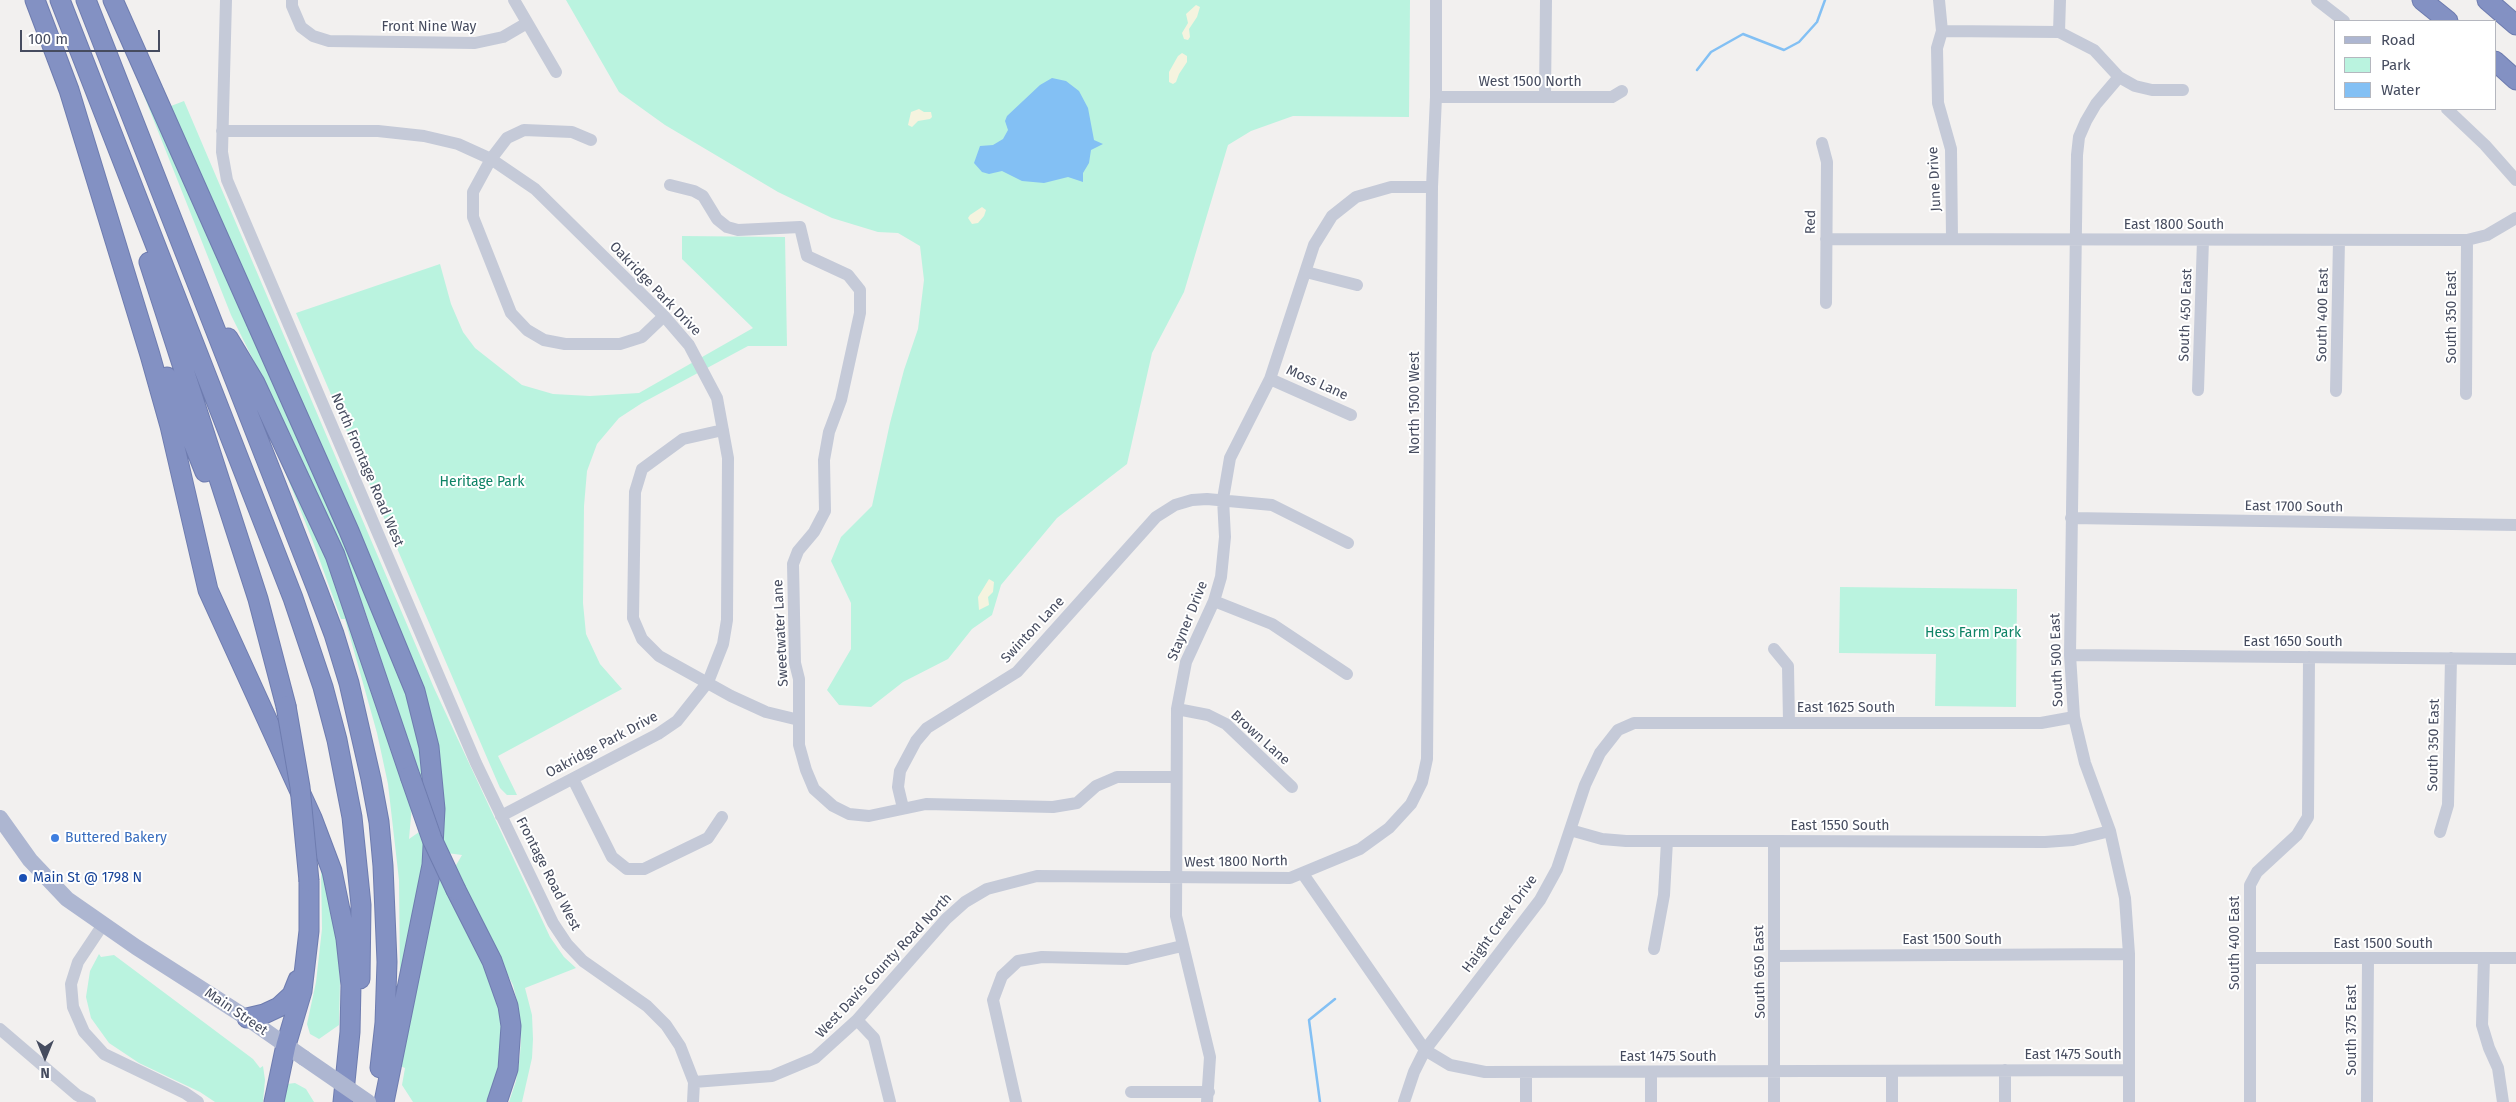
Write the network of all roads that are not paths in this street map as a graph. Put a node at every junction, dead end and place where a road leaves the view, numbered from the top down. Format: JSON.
{"nodes":[{"id":1,"x":35,"y":0,"type":"edge"},
{"id":2,"x":60,"y":0,"type":"edge"},
{"id":3,"x":86,"y":0,"type":"edge"},
{"id":4,"x":113,"y":0,"type":"edge"},
{"id":5,"x":226,"y":0,"type":"edge"},
{"id":6,"x":292,"y":0,"type":"edge"},
{"id":7,"x":514,"y":0,"type":"edge"},
{"id":8,"x":1436,"y":0,"type":"edge"},
{"id":9,"x":1546,"y":0,"type":"edge"},
{"id":10,"x":1940,"y":0,"type":"edge"},
{"id":11,"x":2060,"y":0,"type":"edge"},
{"id":12,"x":2318,"y":0,"type":"edge"},
{"id":13,"x":2422,"y":0,"type":"edge"},
{"id":14,"x":2488,"y":0,"type":"edge"},
{"id":15,"x":2492,"y":0,"type":"edge"},
{"id":16,"x":2516,"y":18,"type":"edge"},
{"id":17,"x":2343,"y":20,"type":"edge"},
{"id":18,"x":2447,"y":20,"type":"edge"},
{"id":19,"x":527,"y":23,"type":"junction"},
{"id":20,"x":2516,"y":25,"type":"edge"},
{"id":21,"x":1942,"y":31,"type":"junction"},
{"id":22,"x":2060,"y":32,"type":"junction"},
{"id":23,"x":2496,"y":62,"type":"edge"},
{"id":24,"x":556,"y":72,"type":"dead end"},
{"id":25,"x":2119,"y":77,"type":"junction"},
{"id":26,"x":2516,"y":80,"type":"edge"},
{"id":27,"x":2183,"y":90,"type":"dead end"},
{"id":28,"x":1622,"y":91,"type":"dead end"},
{"id":29,"x":1436,"y":98,"type":"junction"},
{"id":30,"x":1545,"y":98,"type":"junction"},
{"id":31,"x":2448,"y":110,"type":"edge"},
{"id":32,"x":222,"y":131,"type":"junction"},
{"id":33,"x":591,"y":140,"type":"dead end"},
{"id":34,"x":1822,"y":143,"type":"dead end"},
{"id":35,"x":491,"y":159,"type":"junction"},
{"id":36,"x":127,"y":173,"type":"junction"},
{"id":37,"x":2516,"y":180,"type":"edge"},
{"id":38,"x":670,"y":185,"type":"dead end"},
{"id":39,"x":1432,"y":187,"type":"junction"},
{"id":40,"x":2516,"y":218,"type":"edge"},
{"id":41,"x":1952,"y":239,"type":"junction"},
{"id":42,"x":1826,"y":240,"type":"junction"},
{"id":43,"x":2076,"y":240,"type":"junction"},
{"id":44,"x":2203,"y":240,"type":"junction"},
{"id":45,"x":2339,"y":240,"type":"junction"},
{"id":46,"x":2467,"y":240,"type":"junction"},
{"id":47,"x":1306,"y":272,"type":"junction"},
{"id":48,"x":1356,"y":285,"type":"dead end"},
{"id":49,"x":201,"y":293,"type":"junction"},
{"id":50,"x":133,"y":300,"type":"junction"},
{"id":51,"x":1826,"y":303,"type":"dead end"},
{"id":52,"x":664,"y":316,"type":"junction"},
{"id":53,"x":1270,"y":379,"type":"junction"},
{"id":54,"x":2198,"y":390,"type":"dead end"},
{"id":55,"x":2336,"y":391,"type":"dead end"},
{"id":56,"x":2466,"y":394,"type":"dead end"},
{"id":57,"x":1351,"y":415,"type":"dead end"},
{"id":58,"x":723,"y":430,"type":"junction"},
{"id":59,"x":1222,"y":499,"type":"junction"},
{"id":60,"x":2071,"y":518,"type":"junction"},
{"id":61,"x":2516,"y":525,"type":"edge"},
{"id":62,"x":1348,"y":543,"type":"dead end"},
{"id":63,"x":1214,"y":601,"type":"junction"},
{"id":64,"x":262,"y":616,"type":"junction"},
{"id":65,"x":1774,"y":649,"type":"dead end"},
{"id":66,"x":2070,"y":655,"type":"junction"},
{"id":67,"x":2308,"y":657,"type":"junction"},
{"id":68,"x":2451,"y":658,"type":"junction"},
{"id":69,"x":2516,"y":658,"type":"edge"},
{"id":70,"x":1347,"y":674,"type":"dead end"},
{"id":71,"x":708,"y":682,"type":"junction"},
{"id":72,"x":1176,"y":709,"type":"junction"},
{"id":73,"x":2074,"y":717,"type":"junction"},
{"id":74,"x":799,"y":720,"type":"junction"},
{"id":75,"x":1789,"y":723,"type":"junction"},
{"id":76,"x":1618,"y":730,"type":"joint"},
{"id":77,"x":572,"y":778,"type":"junction"},
{"id":78,"x":1176,"y":778,"type":"junction"},
{"id":79,"x":1292,"y":787,"type":"dead end"},
{"id":80,"x":1411,"y":804,"type":"joint"},
{"id":81,"x":904,"y":808,"type":"junction"},
{"id":82,"x":501,"y":816,"type":"junction"},
{"id":83,"x":722,"y":817,"type":"dead end"},
{"id":84,"x":0,"y":818,"type":"edge"},
{"id":85,"x":1570,"y":830,"type":"junction"},
{"id":86,"x":2110,"y":831,"type":"junction"},
{"id":87,"x":2440,"y":832,"type":"dead end"},
{"id":88,"x":1668,"y":841,"type":"junction"},
{"id":89,"x":1774,"y":841,"type":"junction"},
{"id":90,"x":1302,"y":874,"type":"junction"},
{"id":91,"x":1038,"y":876,"type":"joint"},
{"id":92,"x":1177,"y":878,"type":"junction"},
{"id":93,"x":104,"y":923,"type":"junction"},
{"id":94,"x":1182,"y":946,"type":"junction"},
{"id":95,"x":1654,"y":949,"type":"dead end"},
{"id":96,"x":2129,"y":954,"type":"junction"},
{"id":97,"x":1775,"y":956,"type":"junction"},
{"id":98,"x":2250,"y":958,"type":"junction"},
{"id":99,"x":2484,"y":958,"type":"junction"},
{"id":100,"x":2516,"y":958,"type":"edge"},
{"id":101,"x":2368,"y":959,"type":"junction"},
{"id":102,"x":305,"y":963,"type":"junction"},
{"id":103,"x":248,"y":1018,"type":"junction"},
{"id":104,"x":856,"y":1020,"type":"junction"},
{"id":105,"x":0,"y":1029,"type":"edge"},
{"id":106,"x":286,"y":1045,"type":"junction"},
{"id":107,"x":1425,"y":1050,"type":"junction"},
{"id":108,"x":2005,"y":1070,"type":"junction"},
{"id":109,"x":2129,"y":1070,"type":"junction"},
{"id":110,"x":1776,"y":1071,"type":"junction"},
{"id":111,"x":1892,"y":1071,"type":"junction"},
{"id":112,"x":1526,"y":1072,"type":"junction"},
{"id":113,"x":1651,"y":1072,"type":"junction"},
{"id":114,"x":694,"y":1082,"type":"junction"},
{"id":115,"x":1131,"y":1092,"type":"dead end"},
{"id":116,"x":1208,"y":1097,"type":"edge"},
{"id":117,"x":76,"y":1099,"type":"edge"},
{"id":118,"x":499,"y":1100,"type":"edge"},
{"id":119,"x":90,"y":1102,"type":"edge"},
{"id":120,"x":198,"y":1102,"type":"edge"},
{"id":121,"x":274,"y":1102,"type":"edge"},
{"id":122,"x":344,"y":1102,"type":"edge"},
{"id":123,"x":350,"y":1102,"type":"edge"},
{"id":124,"x":368,"y":1102,"type":"edge"},
{"id":125,"x":376,"y":1102,"type":"edge"},
{"id":126,"x":384,"y":1102,"type":"edge"},
{"id":127,"x":694,"y":1102,"type":"edge"},
{"id":128,"x":890,"y":1102,"type":"edge"},
{"id":129,"x":1016,"y":1102,"type":"edge"},
{"id":130,"x":1404,"y":1102,"type":"edge"},
{"id":131,"x":1526,"y":1102,"type":"edge"},
{"id":132,"x":1651,"y":1102,"type":"edge"},
{"id":133,"x":1774,"y":1102,"type":"edge"},
{"id":134,"x":1892,"y":1102,"type":"edge"},
{"id":135,"x":2005,"y":1102,"type":"edge"},
{"id":136,"x":2129,"y":1102,"type":"edge"},
{"id":137,"x":2250,"y":1102,"type":"edge"},
{"id":138,"x":2367,"y":1102,"type":"edge"},
{"id":139,"x":2503,"y":1102,"type":"edge"}],
"edges":[{"from":1,"to":50,"type":"highway"},
{"from":2,"to":36,"type":"highway"},
{"from":3,"to":49,"type":"highway"},
{"from":4,"to":126,"type":"highway"},
{"from":5,"to":32,"type":"street","name":"North Frontage Road West"},
{"from":6,"to":19,"type":"street","name":"Front Nine Way"},
{"from":7,"to":19,"type":"street"},
{"from":8,"to":29,"type":"street","name":"North 1500 West"},
{"from":9,"to":30,"type":"street"},
{"from":10,"to":21,"type":"street","name":"June Drive"},
{"from":11,"to":22,"type":"street"},
{"from":12,"to":17,"type":"street"},
{"from":13,"to":18,"type":"highway"},
{"from":14,"to":20,"type":"highway"},
{"from":15,"to":16,"type":"highway"},
{"from":19,"to":24,"type":"street"},
{"from":21,"to":22,"type":"street"},
{"from":21,"to":41,"type":"street","name":"June Drive"},
{"from":22,"to":25,"type":"street"},
{"from":23,"to":26,"type":"highway"},
{"from":25,"to":27,"type":"street"},
{"from":25,"to":43,"type":"street","name":"South 500 East"},
{"from":28,"to":30,"type":"street","name":"West 1500 North"},
{"from":29,"to":30,"type":"street","name":"West 1500 North"},
{"from":29,"to":39,"type":"street","name":"North 1500 West"},
{"from":31,"to":37,"type":"street"},
{"from":32,"to":35,"type":"street","name":"Oakridge Park Drive"},
{"from":32,"to":82,"type":"street","name":"North Frontage Road West"},
{"from":33,"to":35,"type":"street"},
{"from":34,"to":42,"type":"street","name":"Red"},
{"from":35,"to":52,"type":"street","name":"Oakridge Park Drive"},
{"from":35,"to":52,"type":"street"},
{"from":36,"to":64,"type":"highway"},
{"from":36,"to":123,"type":"highway"},
{"from":38,"to":74,"type":"street","name":"Sweetwater Lane"},
{"from":39,"to":47,"type":"street","name":"Stayner Drive"},
{"from":39,"to":80,"type":"street","name":"North 1500 West"},
{"from":40,"to":46,"type":"street","name":"East 1800 South"},
{"from":41,"to":42,"type":"street","name":"East 1800 South"},
{"from":41,"to":43,"type":"street","name":"East 1800 South"},
{"from":42,"to":51,"type":"street","name":"Red"},
{"from":43,"to":44,"type":"street","name":"East 1800 South"},
{"from":43,"to":60,"type":"street","name":"South 500 East"},
{"from":44,"to":45,"type":"street","name":"East 1800 South"},
{"from":44,"to":54,"type":"street","name":"South 450 East"},
{"from":45,"to":46,"type":"street","name":"East 1800 South"},
{"from":45,"to":55,"type":"street","name":"South 400 East"},
{"from":46,"to":56,"type":"street","name":"South 350 East"},
{"from":47,"to":48,"type":"street"},
{"from":47,"to":53,"type":"street","name":"Stayner Drive"},
{"from":49,"to":118,"type":"highway","bridge":true},
{"from":49,"to":125,"type":"highway"},
{"from":50,"to":64,"type":"highway"},
{"from":50,"to":122,"type":"highway"},
{"from":52,"to":58,"type":"street","name":"Oakridge Park Drive"},
{"from":53,"to":57,"type":"street","name":"Moss Lane"},
{"from":53,"to":59,"type":"street","name":"Stayner Drive"},
{"from":58,"to":71,"type":"street","name":"Oakridge Park Drive"},
{"from":58,"to":71,"type":"street"},
{"from":59,"to":62,"type":"street","name":"Swinton Lane"},
{"from":59,"to":63,"type":"street","name":"Stayner Drive"},
{"from":59,"to":81,"type":"street","name":"Swinton Lane"},
{"from":60,"to":61,"type":"street","name":"East 1700 South"},
{"from":60,"to":66,"type":"street","name":"South 500 East"},
{"from":63,"to":70,"type":"street"},
{"from":63,"to":72,"type":"street","name":"Stayner Drive"},
{"from":64,"to":102,"type":"highway","bridge":true},
{"from":65,"to":75,"type":"street"},
{"from":66,"to":67,"type":"street","name":"East 1650 South"},
{"from":66,"to":73,"type":"street","name":"South 500 East"},
{"from":67,"to":68,"type":"street","name":"East 1650 South"},
{"from":67,"to":98,"type":"street","name":"South 400 East"},
{"from":68,"to":69,"type":"street","name":"East 1650 South"},
{"from":68,"to":87,"type":"street","name":"South 350 East"},
{"from":71,"to":74,"type":"street"},
{"from":71,"to":77,"type":"street","name":"Oakridge Park Drive"},
{"from":72,"to":78,"type":"street","name":"Stayner Drive"},
{"from":72,"to":79,"type":"street","name":"Brown Lane"},
{"from":73,"to":75,"type":"street","name":"East 1625 South"},
{"from":73,"to":86,"type":"street","name":"South 500 East"},
{"from":74,"to":81,"type":"street","name":"Sweetwater Lane"},
{"from":75,"to":76,"type":"street","name":"East 1625 South"},
{"from":76,"to":85,"type":"street","name":"Haight Creek Drive"},
{"from":77,"to":82,"type":"street","name":"Oakridge Park Drive"},
{"from":77,"to":83,"type":"street"},
{"from":78,"to":81,"type":"street","name":"Sweetwater Lane"},
{"from":78,"to":92,"type":"street","name":"Stayner Drive"},
{"from":80,"to":90,"type":"street","name":"West 1800 North"},
{"from":82,"to":114,"type":"street","name":"Frontage Road West"},
{"from":84,"to":93,"type":"main road","name":"Main Street"},
{"from":85,"to":88,"type":"street","name":"East 1550 South"},
{"from":85,"to":107,"type":"street","name":"Haight Creek Drive"},
{"from":86,"to":89,"type":"street","name":"East 1550 South"},
{"from":86,"to":96,"type":"street","name":"South 500 East"},
{"from":88,"to":89,"type":"street","name":"East 1550 South"},
{"from":88,"to":95,"type":"street"},
{"from":89,"to":97,"type":"street","name":"South 650 East"},
{"from":90,"to":92,"type":"street","name":"West 1800 North"},
{"from":90,"to":107,"type":"street","name":"East 1475 South"},
{"from":91,"to":92,"type":"street","name":"West 1800 North"},
{"from":91,"to":104,"type":"street","name":"West Davis County Road North"},
{"from":92,"to":94,"type":"street","name":"Stayner Drive"},
{"from":93,"to":103,"type":"main road","name":"Main Street"},
{"from":93,"to":120,"type":"street"},
{"from":94,"to":116,"type":"street","name":"Stayner Drive"},
{"from":94,"to":129,"type":"street"},
{"from":96,"to":97,"type":"street","name":"East 1500 South"},
{"from":96,"to":109,"type":"street","name":"South 500 East"},
{"from":97,"to":110,"type":"street","name":"South 650 East"},
{"from":98,"to":101,"type":"street","name":"East 1500 South"},
{"from":98,"to":137,"type":"street","name":"South 400 East"},
{"from":99,"to":100,"type":"street","name":"East 1500 South"},
{"from":99,"to":101,"type":"street","name":"East 1500 South"},
{"from":99,"to":139,"type":"street"},
{"from":101,"to":138,"type":"street","name":"South 375 East"},
{"from":102,"to":103,"type":"highway"},
{"from":102,"to":106,"type":"highway"},
{"from":103,"to":106,"type":"main road","name":"Main Street"},
{"from":104,"to":114,"type":"street","name":"West Davis County Road North"},
{"from":104,"to":128,"type":"street"},
{"from":105,"to":117,"type":"street"},
{"from":106,"to":121,"type":"highway"},
{"from":106,"to":124,"type":"main road","name":"Main Street","bridge":true},
{"from":107,"to":112,"type":"street","name":"East 1475 South"},
{"from":107,"to":130,"type":"street","name":"Haight Creek Drive"},
{"from":108,"to":109,"type":"street","name":"East 1475 South"},
{"from":108,"to":111,"type":"street","name":"East 1475 South"},
{"from":108,"to":135,"type":"street"},
{"from":109,"to":136,"type":"street","name":"South 500 East"},
{"from":110,"to":111,"type":"street","name":"East 1475 South"},
{"from":110,"to":113,"type":"street","name":"East 1475 South"},
{"from":110,"to":133,"type":"street","name":"South 650 East"},
{"from":111,"to":134,"type":"street"},
{"from":112,"to":113,"type":"street","name":"East 1475 South"},
{"from":112,"to":131,"type":"street"},
{"from":113,"to":132,"type":"street"},
{"from":114,"to":127,"type":"street","name":"Frontage Road West"},
{"from":115,"to":116,"type":"street"},
{"from":117,"to":119,"type":"street"}]}
